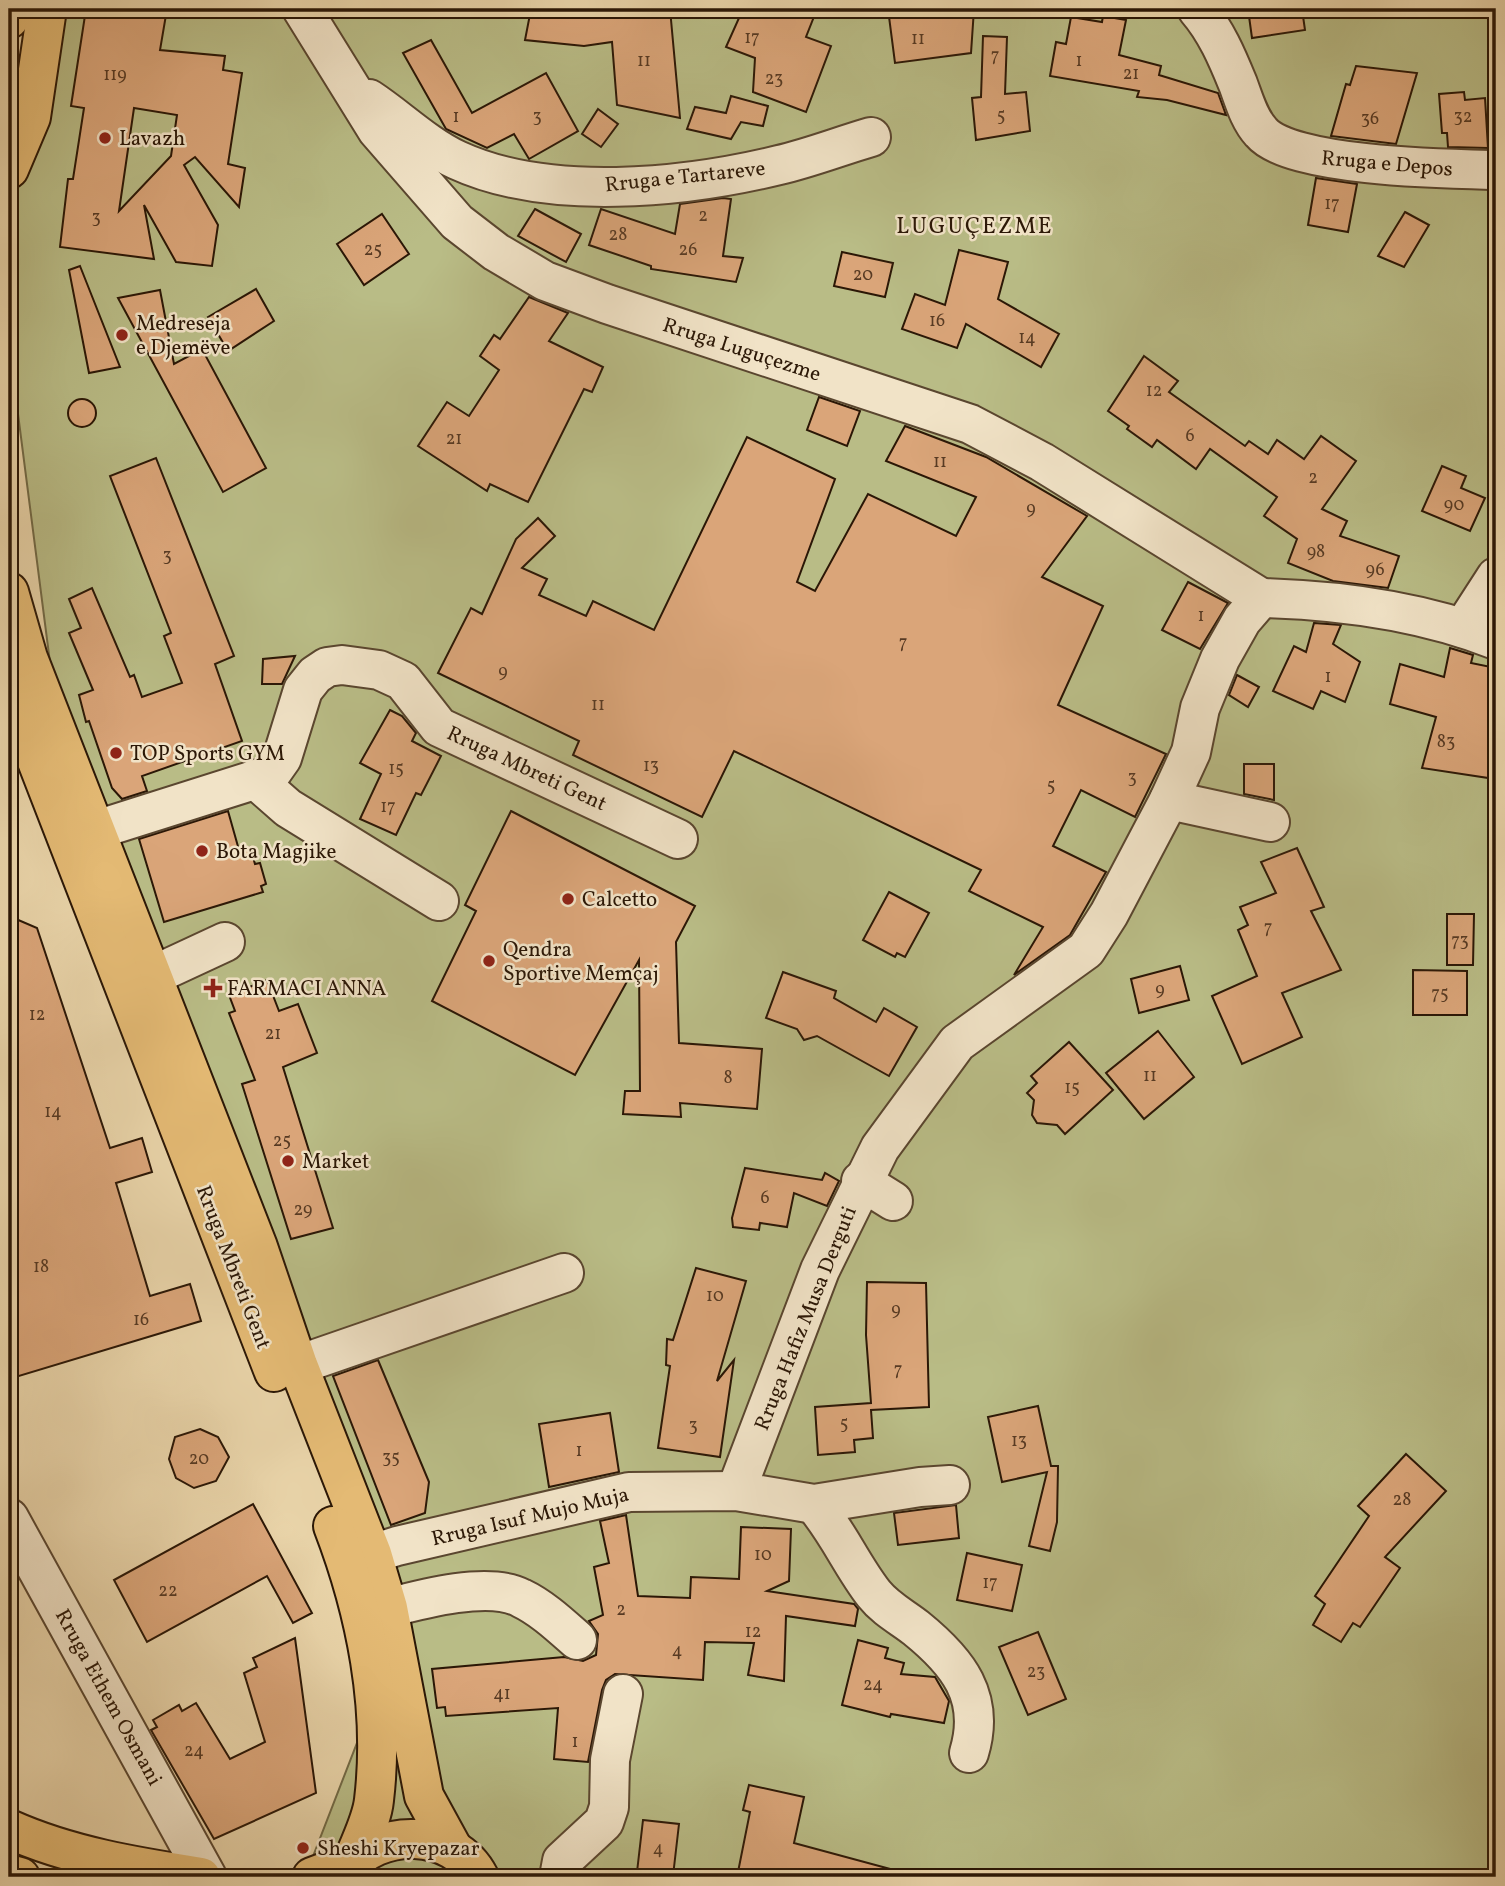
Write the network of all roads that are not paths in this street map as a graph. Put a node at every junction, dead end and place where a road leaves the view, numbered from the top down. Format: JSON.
{"nodes":[{"id":1,"x":10,"y":9,"type":"edge"},
{"id":2,"x":47,"y":9,"type":"edge"},
{"id":3,"x":302,"y":9,"type":"edge"},
{"id":4,"x":1197,"y":9,"type":"edge"},
{"id":5,"x":9,"y":19,"type":"edge"},
{"id":6,"x":353,"y":87,"type":"junction"},
{"id":7,"x":871,"y":137,"type":"dead end"},
{"id":8,"x":9,"y":169,"type":"edge"},
{"id":9,"x":1496,"y":170,"type":"edge"},
{"id":10,"x":1496,"y":577,"type":"edge"},
{"id":11,"x":9,"y":592,"type":"edge"},
{"id":12,"x":1261,"y":598,"type":"junction"},
{"id":13,"x":1480,"y":634,"type":"edge"},
{"id":14,"x":9,"y":689,"type":"edge"},
{"id":15,"x":255,"y":779,"type":"junction"},
{"id":16,"x":1169,"y":800,"type":"junction"},
{"id":17,"x":1270,"y":822,"type":"dead end"},
{"id":18,"x":96,"y":830,"type":"junction"},
{"id":19,"x":678,"y":839,"type":"dead end"},
{"id":20,"x":439,"y":901,"type":"dead end"},
{"id":21,"x":225,"y":942,"type":"dead end"},
{"id":22,"x":154,"y":975,"type":"junction"},
{"id":23,"x":861,"y":1181,"type":"junction"},
{"id":24,"x":893,"y":1201,"type":"dead end"},
{"id":25,"x":564,"y":1273,"type":"dead end"},
{"id":26,"x":298,"y":1365,"type":"junction"},
{"id":27,"x":950,"y":1485,"type":"dead end"},
{"id":28,"x":736,"y":1491,"type":"junction"},
{"id":29,"x":814,"y":1504,"type":"junction"},
{"id":30,"x":9,"y":1518,"type":"edge"},
{"id":31,"x":372,"y":1554,"type":"junction"},
{"id":32,"x":388,"y":1608,"type":"junction"},
{"id":33,"x":577,"y":1640,"type":"dead end"},
{"id":34,"x":623,"y":1694,"type":"dead end"},
{"id":35,"x":969,"y":1753,"type":"dead end"},
{"id":36,"x":9,"y":1829,"type":"edge"},
{"id":37,"x":453,"y":1849,"type":"junction"},
{"id":38,"x":349,"y":1867,"type":"edge"},
{"id":39,"x":9,"y":1874,"type":"edge"},
{"id":40,"x":20,"y":1877,"type":"edge"},
{"id":41,"x":201,"y":1877,"type":"edge"},
{"id":42,"x":207,"y":1877,"type":"edge"},
{"id":43,"x":312,"y":1877,"type":"edge"},
{"id":44,"x":479,"y":1877,"type":"edge"},
{"id":45,"x":559,"y":1877,"type":"edge"}],
"edges":[{"from":1,"to":5,"type":"main road"},
{"from":2,"to":8,"type":"main road"},
{"from":3,"to":6,"type":"street","name":"Rruga Luguçezme"},
{"from":4,"to":9,"type":"street","name":"Rruga e Depos"},
{"from":6,"to":7,"type":"street","name":"Rruga e Tartareve"},
{"from":6,"to":12,"type":"street","name":"Rruga Luguçezme"},
{"from":10,"to":13,"type":"street"},
{"from":11,"to":18,"type":"main road","name":"Rruga Mbreti Gent"},
{"from":12,"to":13,"type":"street"},
{"from":12,"to":16,"type":"street","name":"Rruga Hafiz Musa Derguti"},
{"from":14,"to":38,"type":"main road","name":"Rruga Mbreti Gent"},
{"from":15,"to":18,"type":"street","name":"Rruga Mbreti Gent"},
{"from":15,"to":19,"type":"street","name":"Rruga Mbreti Gent"},
{"from":15,"to":20,"type":"street"},
{"from":16,"to":17,"type":"street"},
{"from":16,"to":23,"type":"street","name":"Rruga Hafiz Musa Derguti"},
{"from":18,"to":22,"type":"main road","name":"Rruga Mbreti Gent"},
{"from":21,"to":22,"type":"street"},
{"from":22,"to":26,"type":"main road","name":"Rruga Mbreti Gent"},
{"from":23,"to":24,"type":"street"},
{"from":23,"to":28,"type":"street","name":"Rruga Hafiz Musa Derguti"},
{"from":25,"to":26,"type":"street"},
{"from":26,"to":31,"type":"main road","name":"Rruga Mbreti Gent"},
{"from":27,"to":29,"type":"street","name":"Rruga Isuf Mujo Muja"},
{"from":28,"to":29,"type":"street","name":"Rruga Isuf Mujo Muja"},
{"from":28,"to":31,"type":"street","name":"Rruga Isuf Mujo Muja"},
{"from":29,"to":35,"type":"street"},
{"from":30,"to":42,"type":"street","name":"Rruga Ethem Osmani"},
{"from":31,"to":32,"type":"main road","name":"Rruga Mbreti Gent"},
{"from":32,"to":33,"type":"street"},
{"from":32,"to":37,"type":"main road","name":"Rruga Mbreti Gent"},
{"from":34,"to":45,"type":"street"},
{"from":36,"to":41,"type":"main road"},
{"from":37,"to":38,"type":"main road","name":"Rruga Mbreti Gent"},
{"from":37,"to":44,"type":"main road","name":"Rruga Mbreti Gent"},
{"from":38,"to":43,"type":"main road"},
{"from":39,"to":40,"type":"main road"}]}
